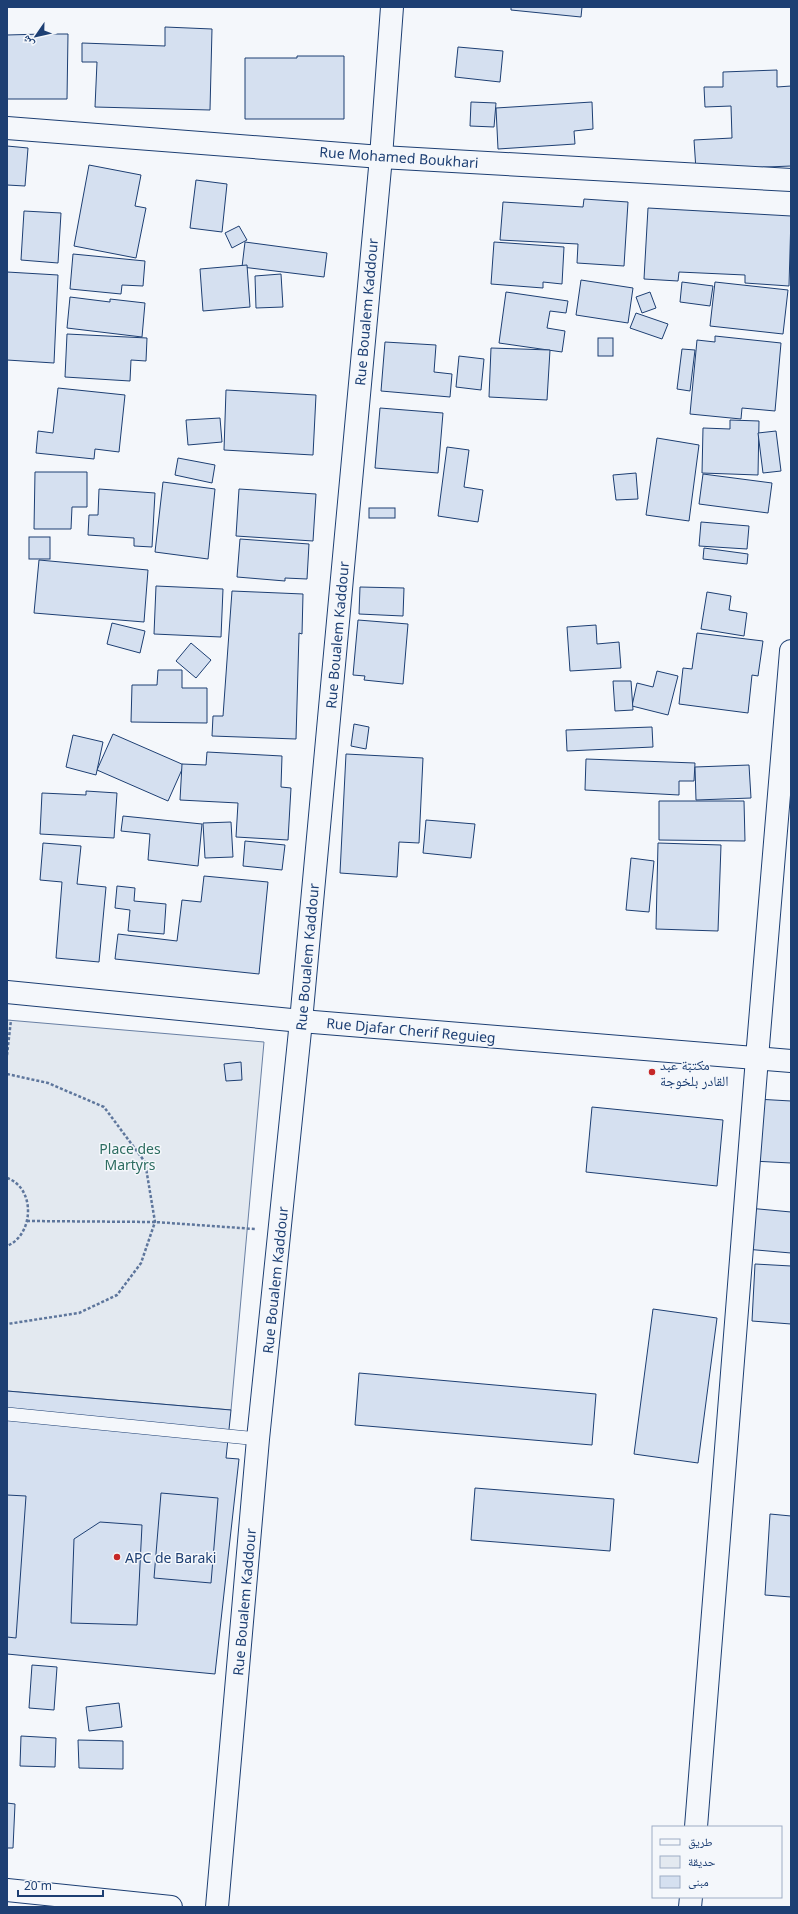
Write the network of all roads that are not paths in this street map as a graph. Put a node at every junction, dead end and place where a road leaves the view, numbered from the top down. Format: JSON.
{"nodes":[{"id":1,"x":392,"y":7,"type":"edge"},
{"id":2,"x":7,"y":128,"type":"edge"},
{"id":3,"x":380,"y":157,"type":"junction"},
{"id":4,"x":791,"y":180,"type":"edge"},
{"id":5,"x":791,"y":651,"type":"edge"},
{"id":6,"x":7,"y":992,"type":"edge"},
{"id":7,"x":301,"y":1021,"type":"junction"},
{"id":8,"x":757,"y":1058,"type":"junction"},
{"id":9,"x":791,"y":1061,"type":"edge"},
{"id":10,"x":7,"y":1414,"type":"edge"},
{"id":11,"x":258,"y":1439,"type":"junction"},
{"id":12,"x":696,"y":1826,"type":"edge"},
{"id":13,"x":7,"y":1890,"type":"edge"},
{"id":14,"x":171,"y":1907,"type":"edge"},
{"id":15,"x":217,"y":1907,"type":"edge"}],
"edges":[{"from":1,"to":3,"type":"street","name":"Rue Boualem Kaddour"},
{"from":2,"to":3,"type":"street","name":"Rue Mohamed Boukhari"},
{"from":3,"to":4,"type":"street","name":"Rue Mohamed Boukhari"},
{"from":3,"to":7,"type":"street","name":"Rue Boualem Kaddour"},
{"from":5,"to":8,"type":"street"},
{"from":6,"to":7,"type":"street","name":"Rue Djafar Cherif Reguieg"},
{"from":7,"to":8,"type":"street","name":"Rue Djafar Cherif Reguieg"},
{"from":7,"to":11,"type":"street","name":"Rue Boualem Kaddour"},
{"from":8,"to":9,"type":"street","name":"Rue Djafar Cherif Reguieg"},
{"from":8,"to":12,"type":"street"},
{"from":10,"to":11,"type":"lane"},
{"from":11,"to":15,"type":"street","name":"Rue Boualem Kaddour"},
{"from":13,"to":14,"type":"street"}]}
